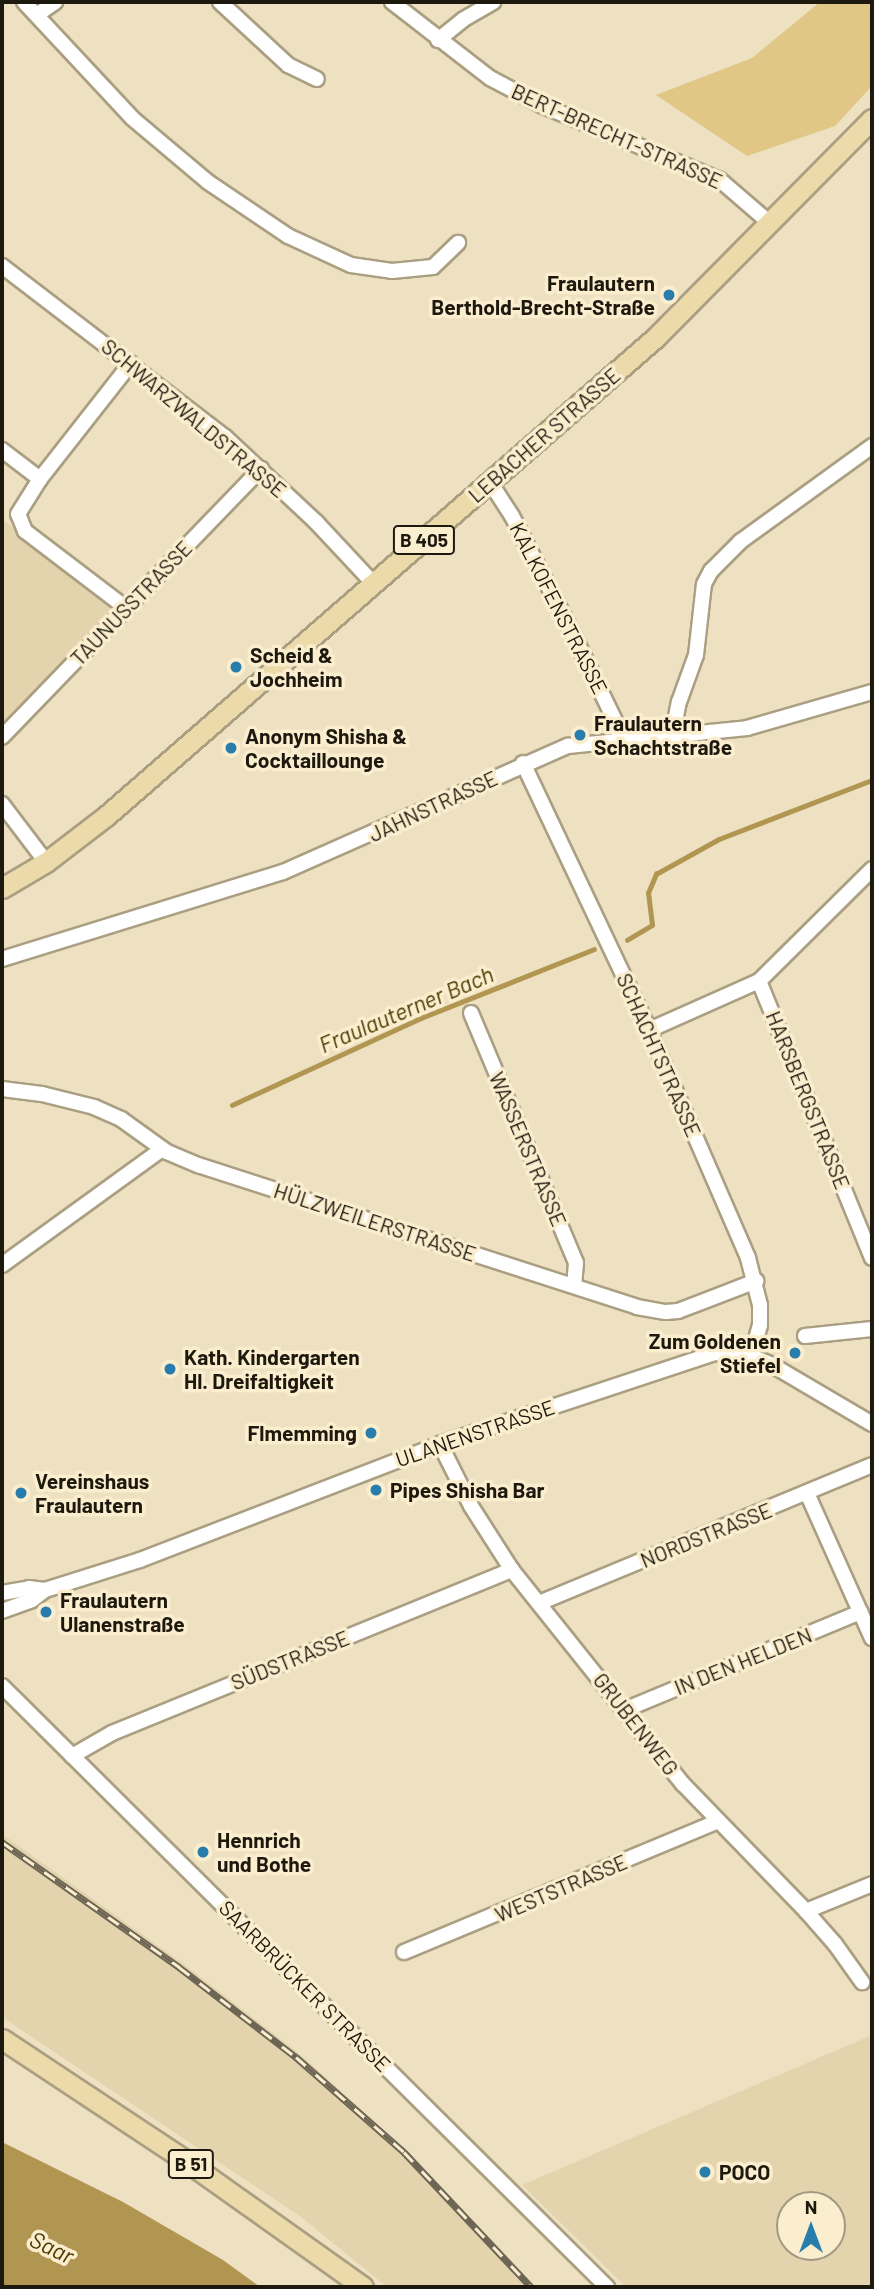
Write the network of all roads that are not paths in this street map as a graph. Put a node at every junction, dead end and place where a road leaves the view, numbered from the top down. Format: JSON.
{"nodes":[{"id":1,"x":24,"y":2,"type":"edge"},
{"id":2,"x":55,"y":2,"type":"edge"},
{"id":3,"x":219,"y":2,"type":"edge"},
{"id":4,"x":392,"y":2,"type":"edge"},
{"id":5,"x":493,"y":2,"type":"edge"},
{"id":6,"x":38,"y":14,"type":"junction"},
{"id":7,"x":438,"y":40,"type":"junction"},
{"id":8,"x":317,"y":79,"type":"dead end"},
{"id":9,"x":872,"y":119,"type":"edge"},
{"id":10,"x":771,"y":224,"type":"junction"},
{"id":11,"x":457,"y":243,"type":"dead end"},
{"id":12,"x":2,"y":266,"type":"edge"},
{"id":13,"x":131,"y":363,"type":"junction"},
{"id":14,"x":872,"y":446,"type":"edge"},
{"id":15,"x":2,"y":450,"type":"edge"},
{"id":16,"x":261,"y":469,"type":"junction"},
{"id":17,"x":40,"y":479,"type":"junction"},
{"id":18,"x":490,"y":482,"type":"junction"},
{"id":19,"x":374,"y":584,"type":"junction"},
{"id":20,"x":126,"y":608,"type":"junction"},
{"id":21,"x":872,"y":692,"type":"edge"},
{"id":22,"x":2,"y":737,"type":"edge"},
{"id":23,"x":672,"y":737,"type":"junction"},
{"id":24,"x":620,"y":739,"type":"junction"},
{"id":25,"x":523,"y":763,"type":"junction"},
{"id":26,"x":2,"y":804,"type":"edge"},
{"id":27,"x":46,"y":862,"type":"junction"},
{"id":28,"x":872,"y":869,"type":"edge"},
{"id":29,"x":2,"y":888,"type":"edge"},
{"id":30,"x":2,"y":959,"type":"edge"},
{"id":31,"x":759,"y":981,"type":"junction"},
{"id":32,"x":471,"y":1013,"type":"dead end"},
{"id":33,"x":649,"y":1030,"type":"junction"},
{"id":34,"x":2,"y":1089,"type":"edge"},
{"id":35,"x":162,"y":1149,"type":"junction"},
{"id":36,"x":872,"y":1258,"type":"edge"},
{"id":37,"x":2,"y":1265,"type":"edge"},
{"id":38,"x":756,"y":1281,"type":"junction"},
{"id":39,"x":574,"y":1286,"type":"junction"},
{"id":40,"x":872,"y":1329,"type":"edge"},
{"id":41,"x":805,"y":1336,"type":"dead end"},
{"id":42,"x":751,"y":1356,"type":"junction"},
{"id":43,"x":872,"y":1424,"type":"edge"},
{"id":44,"x":440,"y":1444,"type":"junction"},
{"id":45,"x":872,"y":1465,"type":"edge"},
{"id":46,"x":807,"y":1493,"type":"junction"},
{"id":47,"x":512,"y":1570,"type":"junction"},
{"id":48,"x":45,"y":1590,"type":"junction"},
{"id":49,"x":2,"y":1593,"type":"edge"},
{"id":50,"x":539,"y":1603,"type":"junction"},
{"id":51,"x":2,"y":1611,"type":"edge"},
{"id":52,"x":861,"y":1612,"type":"junction"},
{"id":53,"x":872,"y":1638,"type":"edge"},
{"id":54,"x":2,"y":1686,"type":"edge"},
{"id":55,"x":624,"y":1710,"type":"junction"},
{"id":56,"x":72,"y":1756,"type":"junction"},
{"id":57,"x":718,"y":1822,"type":"junction"},
{"id":58,"x":872,"y":1884,"type":"edge"},
{"id":59,"x":806,"y":1911,"type":"junction"},
{"id":60,"x":404,"y":1952,"type":"dead end"},
{"id":61,"x":862,"y":1982,"type":"dead end"},
{"id":62,"x":2,"y":2039,"type":"edge"},
{"id":63,"x":363,"y":2287,"type":"edge"},
{"id":64,"x":607,"y":2287,"type":"edge"}],
"edges":[{"from":1,"to":6,"type":"street"},
{"from":2,"to":6,"type":"street"},
{"from":3,"to":8,"type":"street"},
{"from":4,"to":7,"type":"street","name":"BERT-BRECHT-STRASSE"},
{"from":5,"to":7,"type":"street"},
{"from":6,"to":11,"type":"street"},
{"from":7,"to":10,"type":"street","name":"BERT-BRECHT-STRASSE"},
{"from":9,"to":10,"type":"main road","name":"LEBACHER STRASSE","number":"B 405"},
{"from":10,"to":18,"type":"main road","name":"LEBACHER STRASSE","number":"B 405"},
{"from":12,"to":13,"type":"street","name":"SCHWARZWALDSTRASSE"},
{"from":13,"to":16,"type":"street","name":"SCHWARZWALDSTRASSE"},
{"from":13,"to":17,"type":"street"},
{"from":14,"to":23,"type":"street"},
{"from":15,"to":17,"type":"street"},
{"from":16,"to":19,"type":"street","name":"SCHWARZWALDSTRASSE"},
{"from":16,"to":20,"type":"street","name":"TAUNUSSTRASSE"},
{"from":17,"to":20,"type":"street"},
{"from":18,"to":19,"type":"main road","name":"LEBACHER STRASSE","number":"B 405"},
{"from":18,"to":24,"type":"street","name":"KALKOFENSTRASSE"},
{"from":19,"to":27,"type":"main road","name":"LEBACHER STRASSE","number":"B 405"},
{"from":20,"to":22,"type":"street","name":"TAUNUSSTRASSE"},
{"from":21,"to":23,"type":"street","name":"JAHNSTRASSE"},
{"from":23,"to":24,"type":"street","name":"JAHNSTRASSE"},
{"from":24,"to":25,"type":"street","name":"JAHNSTRASSE"},
{"from":25,"to":30,"type":"street","name":"JAHNSTRASSE"},
{"from":25,"to":33,"type":"street","name":"SCHACHTSTRASSE"},
{"from":26,"to":27,"type":"street"},
{"from":27,"to":29,"type":"main road","name":"LEBACHER STRASSE","number":"B 405"},
{"from":28,"to":31,"type":"street"},
{"from":31,"to":33,"type":"street"},
{"from":31,"to":36,"type":"street","name":"HARSBERGSTRASSE"},
{"from":32,"to":39,"type":"street","name":"WASSERSTRASSE"},
{"from":33,"to":38,"type":"street","name":"SCHACHTSTRASSE"},
{"from":34,"to":35,"type":"street","name":"HÜLZWEILERSTRASSE"},
{"from":35,"to":37,"type":"street"},
{"from":35,"to":39,"type":"street","name":"HÜLZWEILERSTRASSE"},
{"from":38,"to":39,"type":"street","name":"HÜLZWEILERSTRASSE"},
{"from":38,"to":42,"type":"street","name":"SCHACHTSTRASSE"},
{"from":40,"to":41,"type":"street"},
{"from":42,"to":43,"type":"street"},
{"from":42,"to":44,"type":"street","name":"ULANENSTRASSE"},
{"from":44,"to":47,"type":"street","name":"GRUBENWEG"},
{"from":44,"to":48,"type":"street","name":"ULANENSTRASSE"},
{"from":45,"to":46,"type":"street","name":"NORDSTRASSE"},
{"from":46,"to":50,"type":"street","name":"NORDSTRASSE"},
{"from":46,"to":52,"type":"street"},
{"from":47,"to":50,"type":"street","name":"GRUBENWEG"},
{"from":47,"to":56,"type":"street","name":"SÜDSTRASSE"},
{"from":48,"to":49,"type":"street","name":"ULANENSTRASSE"},
{"from":48,"to":51,"type":"street","name":"ULANENSTRASSE"},
{"from":50,"to":55,"type":"street","name":"GRUBENWEG"},
{"from":52,"to":53,"type":"street"},
{"from":52,"to":55,"type":"street","name":"IN DEN HELDEN"},
{"from":54,"to":56,"type":"street","name":"SAARBRÜCKER STRASSE"},
{"from":55,"to":57,"type":"street","name":"GRUBENWEG"},
{"from":56,"to":64,"type":"street","name":"SAARBRÜCKER STRASSE"},
{"from":57,"to":59,"type":"street","name":"GRUBENWEG"},
{"from":57,"to":60,"type":"street","name":"WESTSTRASSE"},
{"from":58,"to":59,"type":"street"},
{"from":59,"to":61,"type":"street","name":"GRUBENWEG"},
{"from":62,"to":63,"type":"main road","number":"B 51"}]}
